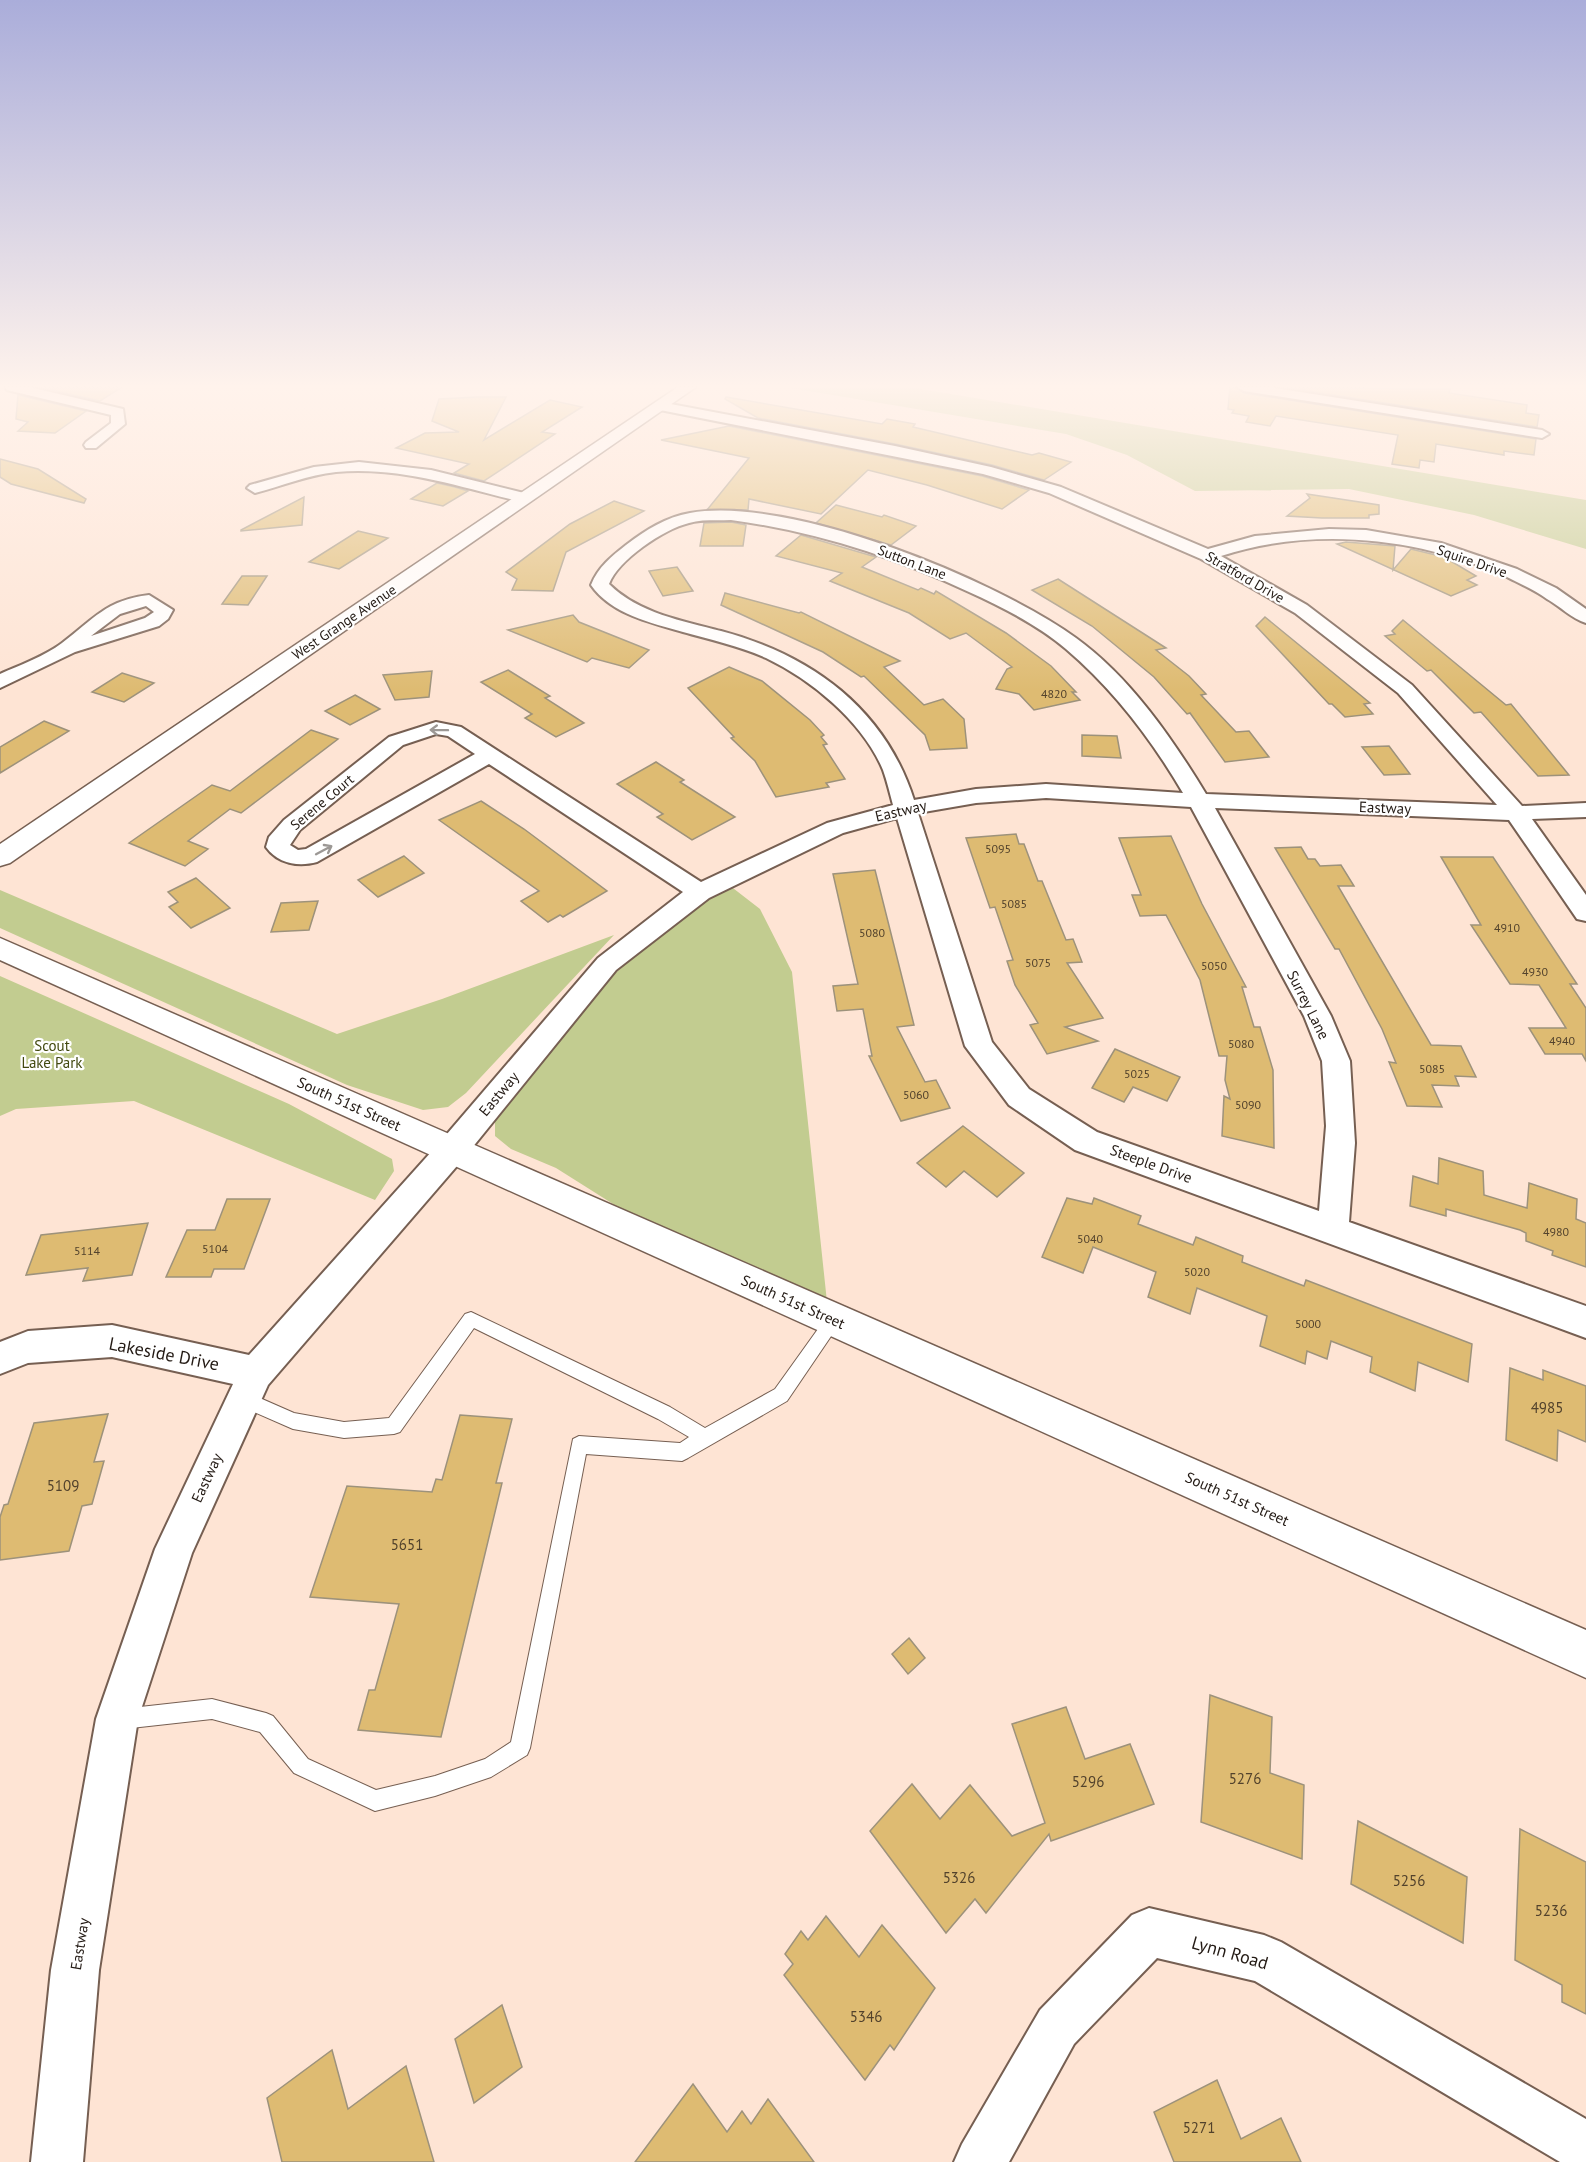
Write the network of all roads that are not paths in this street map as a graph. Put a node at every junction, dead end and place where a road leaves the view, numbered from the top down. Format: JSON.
{"nodes":[{"id":1,"x":481,"y":488,"type":"edge"},
{"id":2,"x":541,"y":488,"type":"edge"},
{"id":3,"x":1047,"y":488,"type":"edge"},
{"id":4,"x":526,"y":498,"type":"junction"},
{"id":5,"x":1207,"y":555,"type":"junction"},
{"id":6,"x":1586,"y":617,"type":"edge"},
{"id":7,"x":68,"y":648,"type":"dead end"},
{"id":8,"x":0,"y":682,"type":"edge"},
{"id":9,"x":490,"y":754,"type":"junction"},
{"id":10,"x":1201,"y":801,"type":"junction"},
{"id":11,"x":905,"y":809,"type":"junction"},
{"id":12,"x":1586,"y":810,"type":"edge"},
{"id":13,"x":1516,"y":813,"type":"junction"},
{"id":14,"x":0,"y":856,"type":"edge"},
{"id":15,"x":700,"y":892,"type":"junction"},
{"id":16,"x":1586,"y":913,"type":"edge"},
{"id":17,"x":0,"y":948,"type":"edge"},
{"id":18,"x":452,"y":1150,"type":"junction"},
{"id":19,"x":1332,"y":1228,"type":"junction"},
{"id":20,"x":834,"y":1320,"type":"junction"},
{"id":21,"x":1586,"y":1322,"type":"edge"},
{"id":22,"x":0,"y":1358,"type":"edge"},
{"id":23,"x":250,"y":1386,"type":"junction"},
{"id":24,"x":705,"y":1437,"type":"junction"},
{"id":25,"x":1586,"y":1654,"type":"edge"},
{"id":26,"x":117,"y":1719,"type":"junction"},
{"id":27,"x":1586,"y":2148,"type":"edge"},
{"id":28,"x":57,"y":2162,"type":"edge"},
{"id":29,"x":980,"y":2162,"type":"edge"}],
"edges":[{"from":1,"to":4,"type":"street"},
{"from":2,"to":4,"type":"street","name":"West Grange Avenue"},
{"from":3,"to":5,"type":"street","name":"Stratford Drive"},
{"from":4,"to":14,"type":"street","name":"West Grange Avenue"},
{"from":5,"to":6,"type":"street","name":"Squire Drive"},
{"from":5,"to":13,"type":"street","name":"Stratford Drive"},
{"from":7,"to":8,"type":"street"},
{"from":9,"to":9,"type":"street","name":"Serene Court","one_way":true},
{"from":9,"to":15,"type":"street","name":"Serene Court"},
{"from":10,"to":11,"type":"street","name":"Eastway"},
{"from":10,"to":11,"type":"street","name":"Sutton Lane"},
{"from":10,"to":13,"type":"street","name":"Eastway"},
{"from":10,"to":19,"type":"street","name":"Surrey Lane"},
{"from":11,"to":15,"type":"street","name":"Eastway"},
{"from":11,"to":19,"type":"street","name":"Steeple Drive"},
{"from":12,"to":13,"type":"street","name":"Eastway"},
{"from":13,"to":16,"type":"street"},
{"from":15,"to":18,"type":"street","name":"Eastway"},
{"from":17,"to":18,"type":"street","name":"South 51st Street"},
{"from":18,"to":20,"type":"street","name":"South 51st Street"},
{"from":18,"to":23,"type":"street","name":"Eastway"},
{"from":19,"to":21,"type":"street","name":"Steeple Drive"},
{"from":20,"to":24,"type":"lane"},
{"from":20,"to":25,"type":"street","name":"South 51st Street"},
{"from":22,"to":23,"type":"street","name":"Lakeside Drive"},
{"from":23,"to":24,"type":"lane"},
{"from":23,"to":26,"type":"street","name":"Eastway"},
{"from":24,"to":26,"type":"lane"},
{"from":26,"to":28,"type":"street","name":"Eastway"},
{"from":27,"to":29,"type":"street","name":"Lynn Road"}]}
